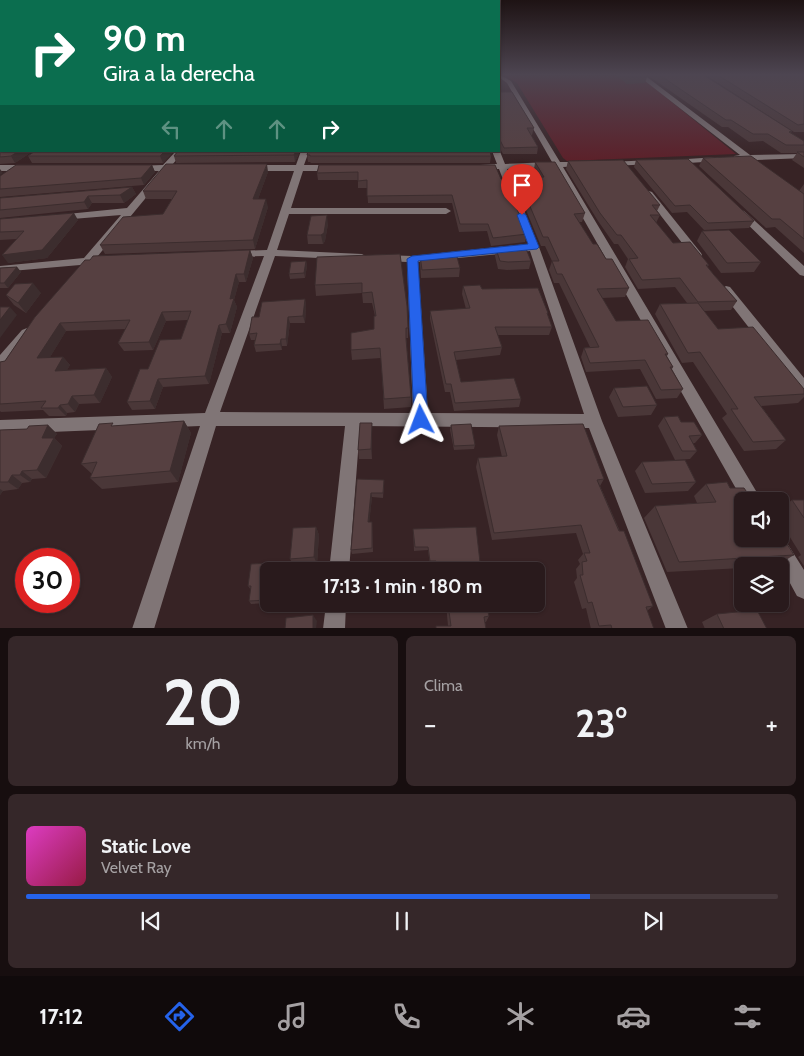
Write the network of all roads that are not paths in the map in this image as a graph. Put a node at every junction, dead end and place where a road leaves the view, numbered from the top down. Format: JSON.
{"nodes":[{"id":1,"x":522,"y":103,"type":"edge"},
{"id":2,"x":677,"y":103,"type":"edge"},
{"id":3,"x":179,"y":152,"type":"edge"},
{"id":4,"x":305,"y":152,"type":"edge"},
{"id":5,"x":496,"y":152,"type":"edge"},
{"id":6,"x":804,"y":156,"type":"edge"},
{"id":7,"x":33,"y":157,"type":"edge"},
{"id":8,"x":748,"y":158,"type":"junction"},
{"id":9,"x":687,"y":161,"type":"junction"},
{"id":10,"x":596,"y":164,"type":"edge"},
{"id":11,"x":605,"y":164,"type":"edge"},
{"id":12,"x":558,"y":165,"type":"junction"},
{"id":13,"x":474,"y":167,"type":"edge"},
{"id":14,"x":503,"y":167,"type":"junction"},
{"id":15,"x":0,"y":168,"type":"edge"},
{"id":16,"x":17,"y":168,"type":"junction"},
{"id":17,"x":36,"y":168,"type":"edge"},
{"id":18,"x":126,"y":168,"type":"edge"},
{"id":19,"x":166,"y":168,"type":"junction"},
{"id":20,"x":185,"y":168,"type":"edge"},
{"id":21,"x":242,"y":168,"type":"edge"},
{"id":22,"x":299,"y":168,"type":"junction"},
{"id":23,"x":348,"y":168,"type":"edge"},
{"id":24,"x":762,"y":169,"type":"edge"},
{"id":25,"x":701,"y":174,"type":"edge"},
{"id":26,"x":6,"y":177,"type":"edge"},
{"id":27,"x":642,"y":186,"type":"edge"},
{"id":28,"x":149,"y":189,"type":"junction"},
{"id":29,"x":129,"y":191,"type":"edge"},
{"id":30,"x":735,"y":207,"type":"edge"},
{"id":31,"x":130,"y":211,"type":"junction"},
{"id":32,"x":286,"y":211,"type":"junction"},
{"id":33,"x":446,"y":211,"type":"dead end"},
{"id":34,"x":46,"y":218,"type":"edge"},
{"id":35,"x":534,"y":247,"type":"junction"},
{"id":36,"x":271,"y":253,"type":"junction"},
{"id":37,"x":223,"y":255,"type":"edge"},
{"id":38,"x":412,"y":259,"type":"junction"},
{"id":39,"x":88,"y":260,"type":"junction"},
{"id":40,"x":107,"y":260,"type":"edge"},
{"id":41,"x":705,"y":264,"type":"edge"},
{"id":42,"x":0,"y":269,"type":"edge"},
{"id":43,"x":804,"y":272,"type":"edge"},
{"id":44,"x":75,"y":275,"type":"edge"},
{"id":45,"x":717,"y":280,"type":"edge"},
{"id":46,"x":31,"y":327,"type":"edge"},
{"id":47,"x":0,"y":364,"type":"edge"},
{"id":48,"x":804,"y":388,"type":"edge"},
{"id":49,"x":210,"y":419,"type":"junction"},
{"id":50,"x":353,"y":420,"type":"junction"},
{"id":51,"x":421,"y":420,"type":"junction"},
{"id":52,"x":594,"y":421,"type":"junction"},
{"id":53,"x":0,"y":427,"type":"edge"},
{"id":54,"x":748,"y":492,"type":"edge"},
{"id":55,"x":780,"y":547,"type":"edge"},
{"id":56,"x":340,"y":562,"type":"edge"},
{"id":57,"x":804,"y":589,"type":"edge"},
{"id":58,"x":335,"y":612,"type":"edge"},
{"id":59,"x":143,"y":628,"type":"edge"},
{"id":60,"x":334,"y":628,"type":"edge"},
{"id":61,"x":677,"y":628,"type":"edge"}],
"edges":[{"from":1,"to":12,"type":"street"},
{"from":2,"to":8,"type":"street"},
{"from":3,"to":19,"type":"street"},
{"from":4,"to":22,"type":"street"},
{"from":5,"to":14,"type":"street"},
{"from":6,"to":8,"type":"street"},
{"from":7,"to":16,"type":"street"},
{"from":8,"to":9,"type":"street"},
{"from":8,"to":24,"type":"street"},
{"from":9,"to":11,"type":"street"},
{"from":9,"to":25,"type":"street"},
{"from":10,"to":12,"type":"street"},
{"from":12,"to":14,"type":"street"},
{"from":12,"to":54,"type":"street"},
{"from":13,"to":14,"type":"street"},
{"from":14,"to":35,"type":"street"},
{"from":15,"to":16,"type":"street"},
{"from":16,"to":17,"type":"street"},
{"from":16,"to":26,"type":"street"},
{"from":18,"to":19,"type":"street"},
{"from":19,"to":20,"type":"street"},
{"from":19,"to":28,"type":"street"},
{"from":21,"to":22,"type":"street"},
{"from":22,"to":23,"type":"street"},
{"from":22,"to":32,"type":"street"},
{"from":27,"to":41,"type":"street"},
{"from":28,"to":29,"type":"street"},
{"from":28,"to":31,"type":"street"},
{"from":30,"to":43,"type":"street"},
{"from":31,"to":34,"type":"street"},
{"from":31,"to":39,"type":"street"},
{"from":32,"to":33,"type":"street"},
{"from":32,"to":36,"type":"street"},
{"from":35,"to":38,"type":"street"},
{"from":35,"to":52,"type":"street"},
{"from":36,"to":37,"type":"street"},
{"from":36,"to":38,"type":"street"},
{"from":36,"to":49,"type":"street"},
{"from":38,"to":51,"type":"street"},
{"from":39,"to":40,"type":"street"},
{"from":39,"to":42,"type":"street"},
{"from":39,"to":44,"type":"street"},
{"from":45,"to":48,"type":"street"},
{"from":46,"to":47,"type":"street"},
{"from":49,"to":50,"type":"street"},
{"from":49,"to":53,"type":"street"},
{"from":49,"to":59,"type":"street"},
{"from":50,"to":51,"type":"street"},
{"from":50,"to":56,"type":"street"},
{"from":51,"to":52,"type":"street"},
{"from":52,"to":61,"type":"street"},
{"from":55,"to":57,"type":"street"},
{"from":58,"to":60,"type":"street"}]}
